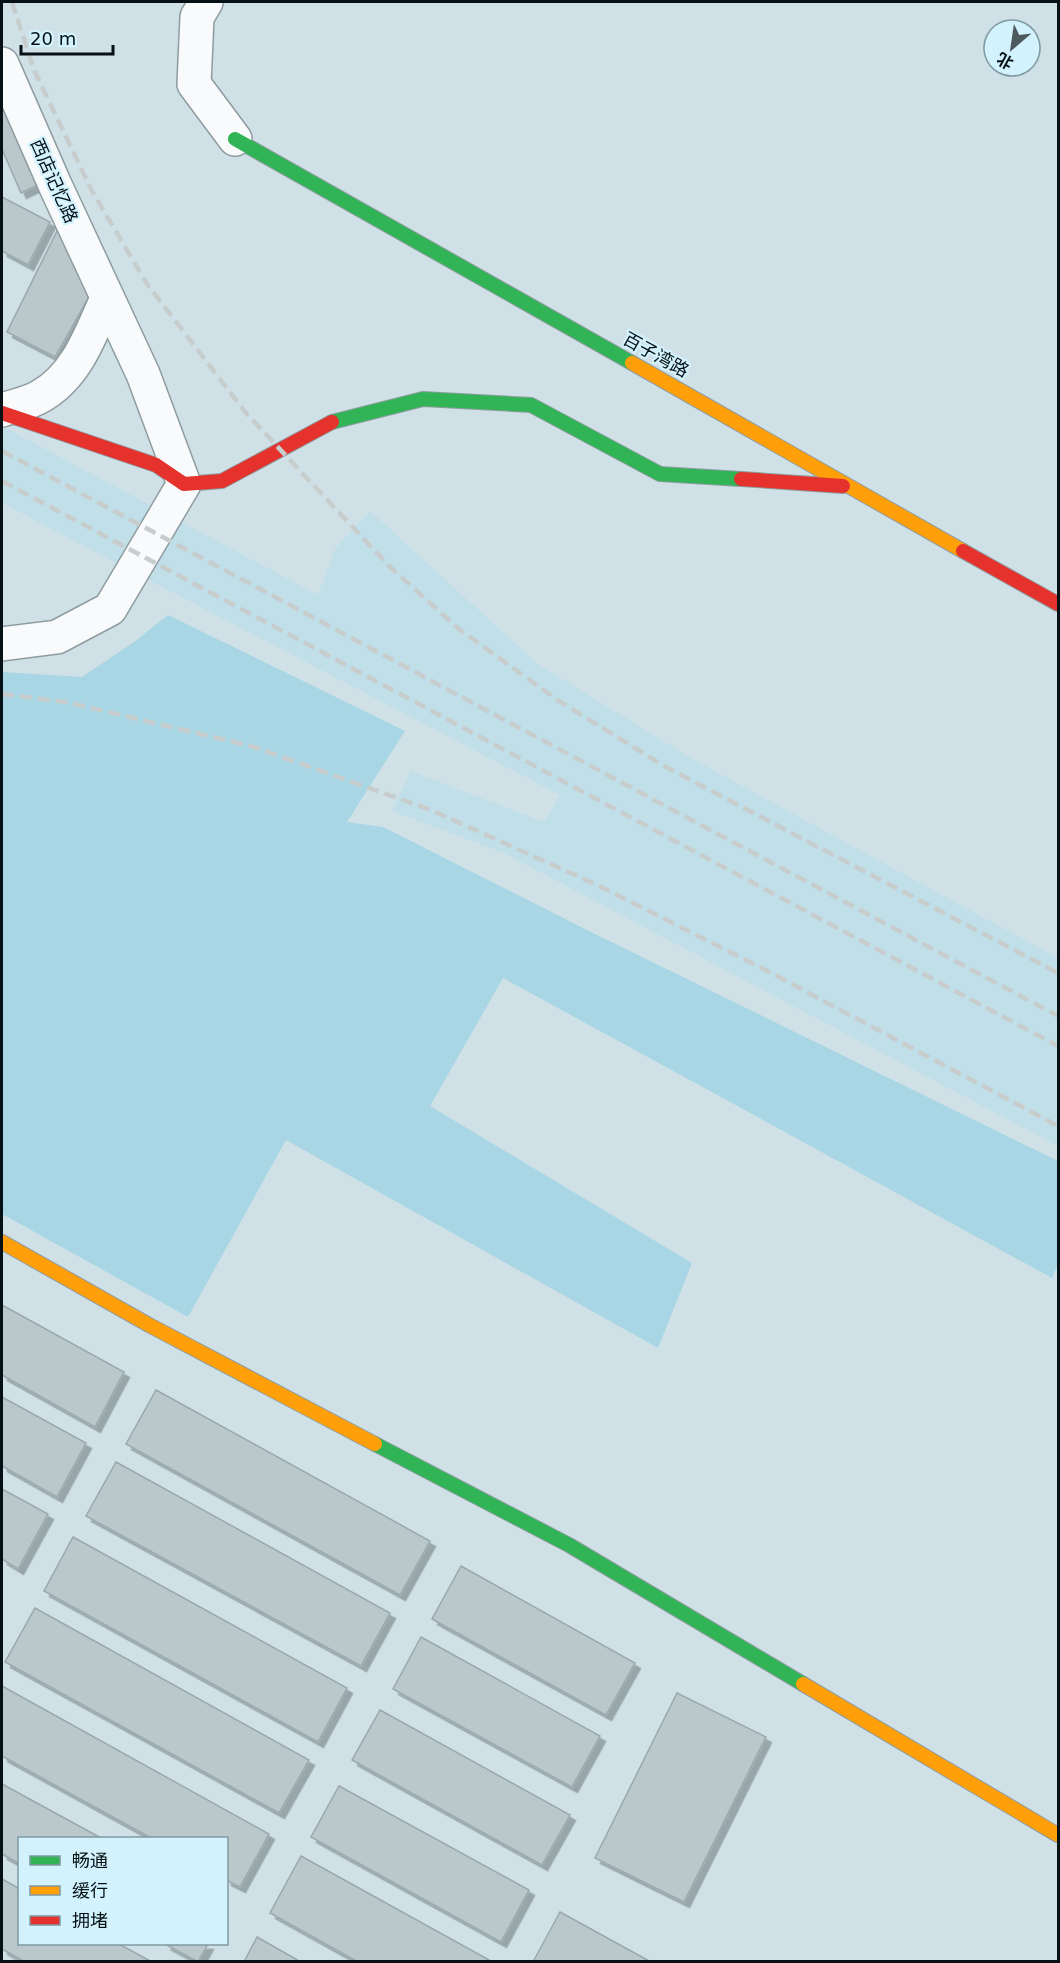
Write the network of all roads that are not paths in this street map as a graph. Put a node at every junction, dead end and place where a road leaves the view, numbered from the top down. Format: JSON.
{"nodes":[{"id":1,"x":206,"y":2,"type":"edge"},
{"id":2,"x":2,"y":64,"type":"edge"},
{"id":3,"x":235,"y":139,"type":"joint"},
{"id":4,"x":107,"y":298,"type":"junction"},
{"id":5,"x":2,"y":411,"type":"edge"},
{"id":6,"x":184,"y":484,"type":"junction"},
{"id":7,"x":852,"y":487,"type":"junction"},
{"id":8,"x":1059,"y":604,"type":"edge"},
{"id":9,"x":2,"y":644,"type":"edge"},
{"id":10,"x":2,"y":1242,"type":"edge"},
{"id":11,"x":1059,"y":1836,"type":"edge"}],
"edges":[{"from":1,"to":3,"type":"street"},
{"from":2,"to":4,"type":"street","name":"西店记忆路"},
{"from":3,"to":7,"type":"street","name":"百子湾路"},
{"from":4,"to":5,"type":"street"},
{"from":4,"to":6,"type":"street","name":"西店记忆路"},
{"from":5,"to":6,"type":"street"},
{"from":6,"to":7,"type":"street"},
{"from":6,"to":9,"type":"street"},
{"from":7,"to":8,"type":"street","name":"百子湾路"},
{"from":10,"to":11,"type":"street"}]}
